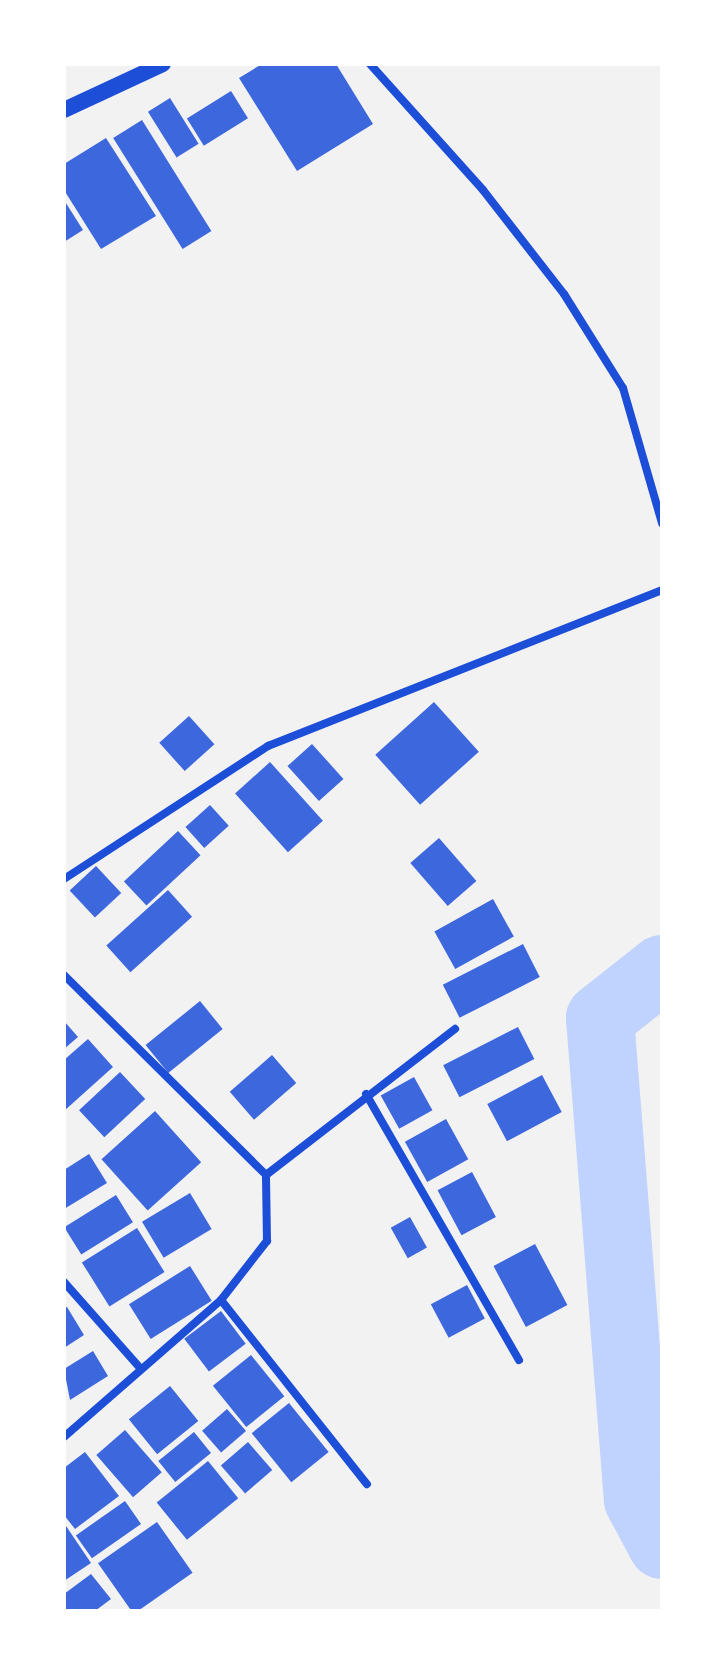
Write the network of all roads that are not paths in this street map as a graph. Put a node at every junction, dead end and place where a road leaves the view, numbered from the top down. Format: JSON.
{"nodes":[{"id":1,"x":163,"y":64,"type":"edge"},
{"id":2,"x":370,"y":64,"type":"edge"},
{"id":3,"x":64,"y":110,"type":"edge"},
{"id":4,"x":662,"y":523,"type":"edge"},
{"id":5,"x":662,"y":590,"type":"edge"},
{"id":6,"x":64,"y":879,"type":"edge"},
{"id":7,"x":64,"y":975,"type":"edge"},
{"id":8,"x":455,"y":1029,"type":"dead end"},
{"id":9,"x":366,"y":1094,"type":"junction"},
{"id":10,"x":266,"y":1175,"type":"junction"},
{"id":11,"x":64,"y":1282,"type":"edge"},
{"id":12,"x":68,"y":1295,"type":"edge"},
{"id":13,"x":221,"y":1300,"type":"junction"},
{"id":14,"x":519,"y":1360,"type":"dead end"},
{"id":15,"x":140,"y":1368,"type":"junction"},
{"id":16,"x":64,"y":1437,"type":"edge"},
{"id":17,"x":367,"y":1484,"type":"dead end"}],
"edges":[{"from":1,"to":3,"type":"main road"},
{"from":2,"to":4,"type":"street"},
{"from":5,"to":6,"type":"street"},
{"from":7,"to":10,"type":"street"},
{"from":8,"to":9,"type":"street"},
{"from":9,"to":10,"type":"street"},
{"from":9,"to":14,"type":"street"},
{"from":10,"to":13,"type":"street"},
{"from":11,"to":12,"type":"street"},
{"from":12,"to":15,"type":"street"},
{"from":13,"to":15,"type":"street"},
{"from":13,"to":17,"type":"street"},
{"from":15,"to":16,"type":"street"}]}
